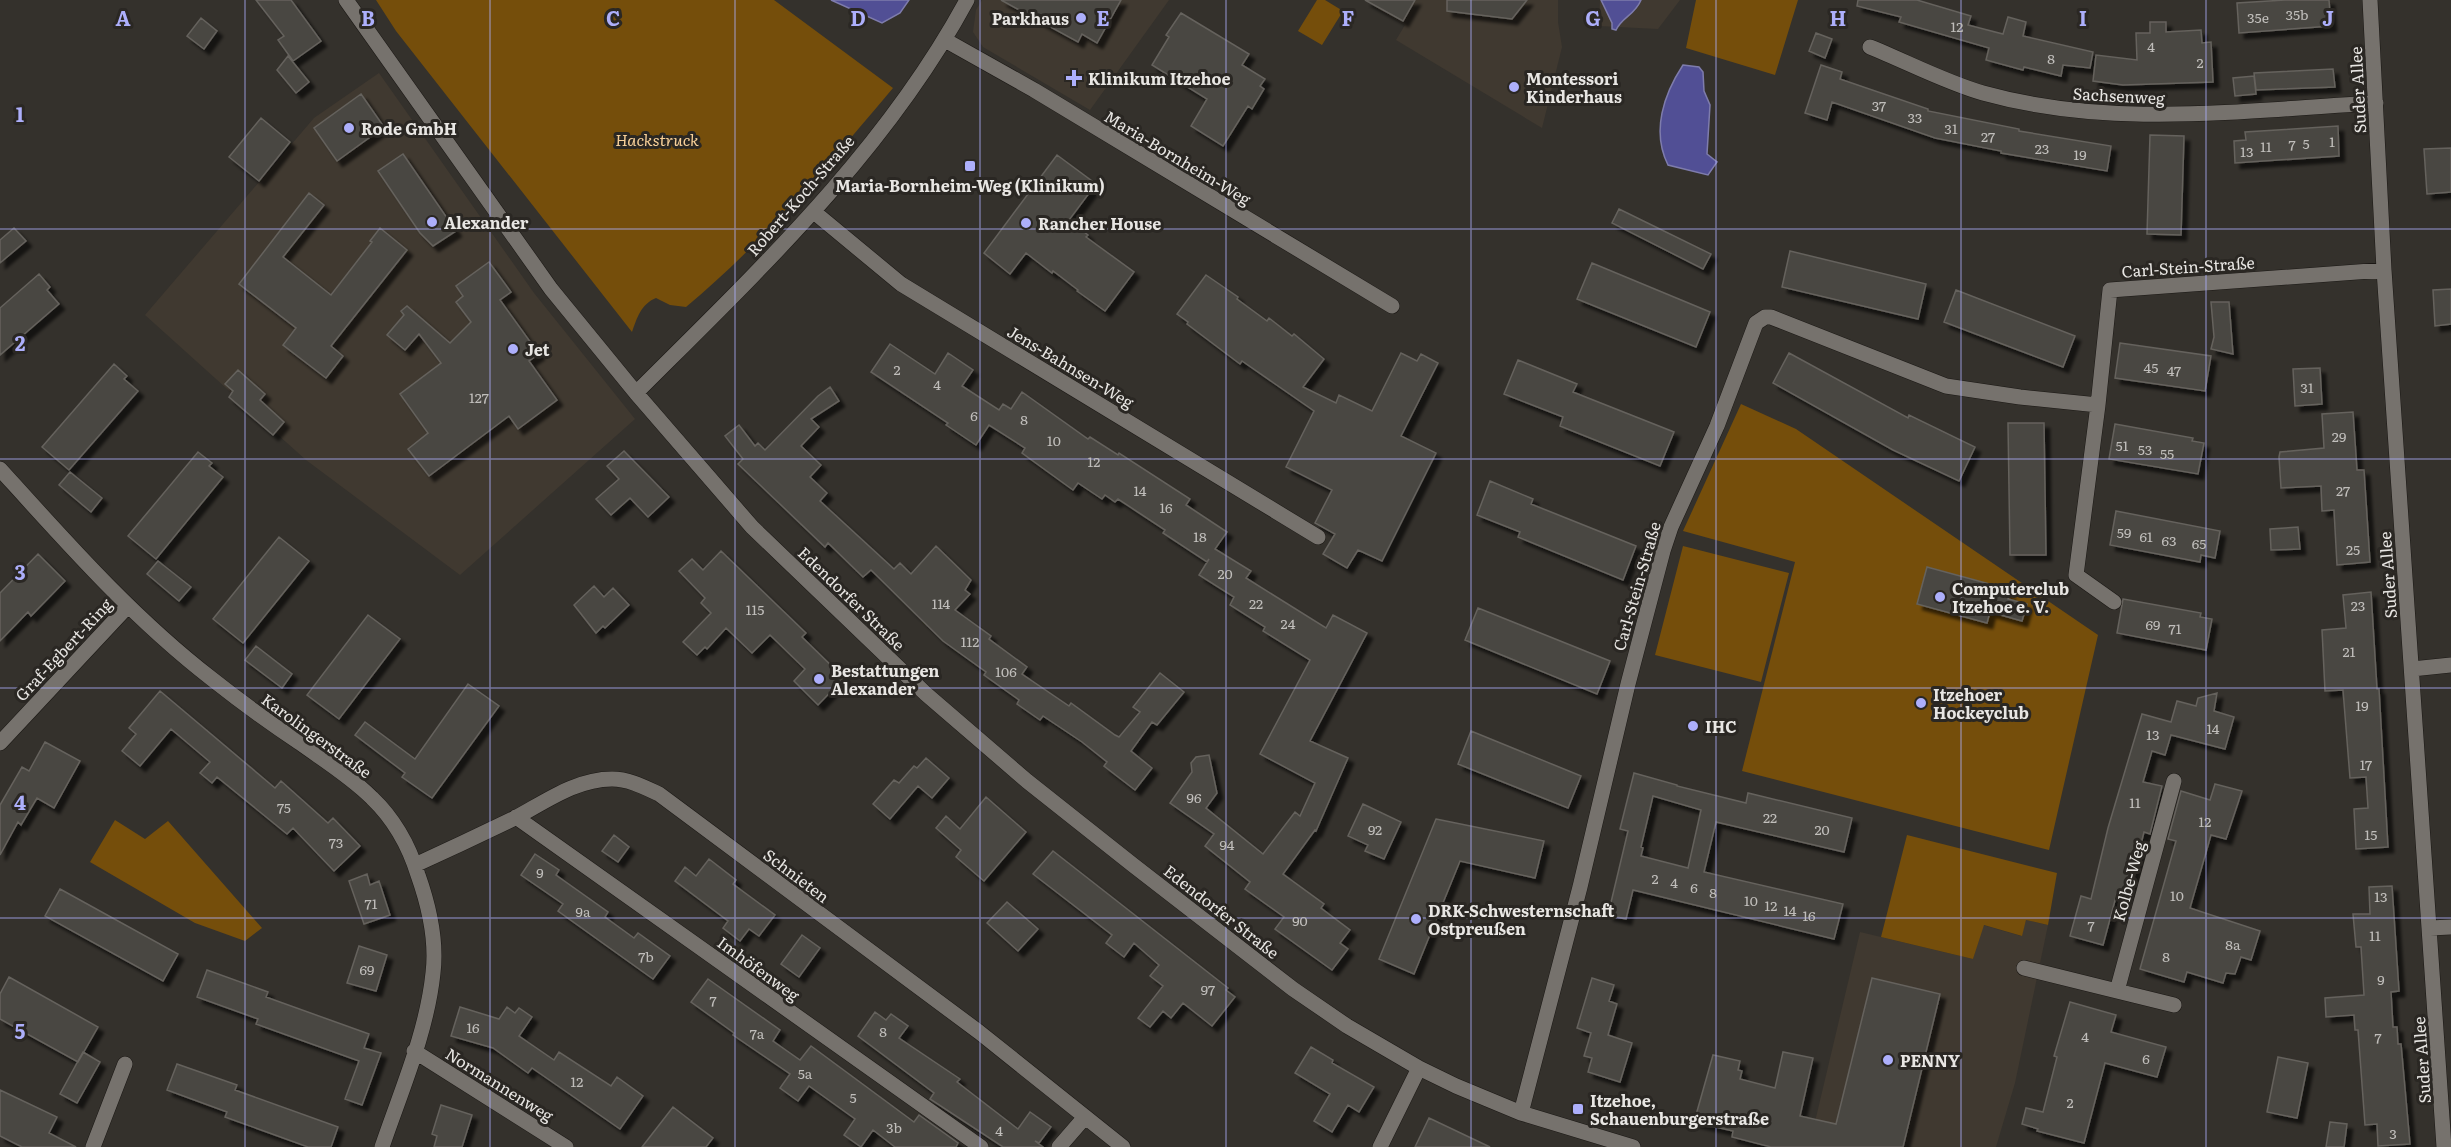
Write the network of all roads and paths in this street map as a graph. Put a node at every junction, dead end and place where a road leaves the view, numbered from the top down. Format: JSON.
{"nodes":[{"id":1,"x":346,"y":0,"type":"edge"},
{"id":2,"x":967,"y":0,"type":"edge"},
{"id":3,"x":2370,"y":0,"type":"edge"},
{"id":4,"x":945,"y":40,"type":"junction"},
{"id":5,"x":1870,"y":47,"type":"dead end"},
{"id":6,"x":2376,"y":103,"type":"junction"},
{"id":7,"x":814,"y":212,"type":"junction"},
{"id":8,"x":2384,"y":270,"type":"junction"},
{"id":9,"x":1392,"y":306,"type":"dead end"},
{"id":10,"x":636,"y":393,"type":"junction"},
{"id":11,"x":2098,"y":405,"type":"junction"},
{"id":12,"x":0,"y":469,"type":"edge"},
{"id":13,"x":1318,"y":537,"type":"dead end"},
{"id":14,"x":2114,"y":602,"type":"dead end"},
{"id":15,"x":128,"y":606,"type":"junction"},
{"id":16,"x":2451,"y":665,"type":"edge"},
{"id":17,"x":2412,"y":669,"type":"junction"},
{"id":18,"x":0,"y":743,"type":"edge"},
{"id":19,"x":2174,"y":781,"type":"dead end"},
{"id":20,"x":516,"y":817,"type":"junction"},
{"id":21,"x":415,"y":866,"type":"junction"},
{"id":22,"x":2451,"y":927,"type":"edge"},
{"id":23,"x":2430,"y":928,"type":"junction"},
{"id":24,"x":2024,"y":968,"type":"dead end"},
{"id":25,"x":2117,"y":991,"type":"junction"},
{"id":26,"x":2174,"y":1005,"type":"dead end"},
{"id":27,"x":414,"y":1051,"type":"junction"},
{"id":28,"x":125,"y":1064,"type":"dead end"},
{"id":29,"x":1419,"y":1068,"type":"junction"},
{"id":30,"x":1521,"y":1113,"type":"junction"},
{"id":31,"x":1085,"y":1117,"type":"junction"},
{"id":32,"x":93,"y":1147,"type":"edge"},
{"id":33,"x":382,"y":1147,"type":"edge"},
{"id":34,"x":566,"y":1147,"type":"edge"},
{"id":35,"x":981,"y":1147,"type":"edge"},
{"id":36,"x":1059,"y":1147,"type":"edge"},
{"id":37,"x":1123,"y":1147,"type":"edge"},
{"id":38,"x":1380,"y":1147,"type":"edge"},
{"id":39,"x":1633,"y":1147,"type":"edge"},
{"id":40,"x":2444,"y":1147,"type":"edge"}],
"edges":[{"from":1,"to":10,"type":"street","name":"Edendorfer Straße"},
{"from":2,"to":4,"type":"street","name":"Robert-Koch-Straße"},
{"from":3,"to":6,"type":"street","name":"Suder Allee"},
{"from":4,"to":7,"type":"street","name":"Robert-Koch-Straße"},
{"from":4,"to":9,"type":"street","name":"Maria-Bornheim-Weg"},
{"from":5,"to":6,"type":"street","name":"Sachsenweg"},
{"from":6,"to":8,"type":"street","name":"Suder Allee"},
{"from":7,"to":10,"type":"street","name":"Robert-Koch-Straße"},
{"from":7,"to":13,"type":"street","name":"Jens-Bahnsen-Weg"},
{"from":8,"to":11,"type":"street","name":"Carl-Stein-Straße"},
{"from":8,"to":17,"type":"street","name":"Suder Allee"},
{"from":10,"to":29,"type":"street","name":"Edendorfer Straße"},
{"from":11,"to":14,"type":"street","name":"Carl-Stein-Straße"},
{"from":11,"to":30,"type":"street","name":"Carl-Stein-Straße"},
{"from":12,"to":15,"type":"street","name":"Karolingerstraße"},
{"from":15,"to":18,"type":"street","name":"Graf-Egbert-Ring"},
{"from":15,"to":21,"type":"street","name":"Karolingerstraße"},
{"from":16,"to":17,"type":"street"},
{"from":17,"to":23,"type":"street","name":"Suder Allee"},
{"from":19,"to":25,"type":"street","name":"Kolbe-Weg"},
{"from":20,"to":21,"type":"street","name":"Schnieten"},
{"from":20,"to":31,"type":"street","name":"Schnieten"},
{"from":20,"to":35,"type":"street","name":"Imhöfenweg"},
{"from":21,"to":27,"type":"street","name":"Karolingerstraße"},
{"from":22,"to":23,"type":"street"},
{"from":23,"to":40,"type":"street","name":"Suder Allee"},
{"from":24,"to":25,"type":"street"},
{"from":25,"to":26,"type":"street"},
{"from":27,"to":33,"type":"street","name":"Karolingerstraße"},
{"from":27,"to":34,"type":"street","name":"Normannenweg"},
{"from":28,"to":32,"type":"street"},
{"from":29,"to":30,"type":"street","name":"Edendorfer Straße"},
{"from":29,"to":38,"type":"street"},
{"from":30,"to":39,"type":"street","name":"Edendorfer Straße"},
{"from":31,"to":36,"type":"street"},
{"from":31,"to":37,"type":"street","name":"Schnieten"}]}
